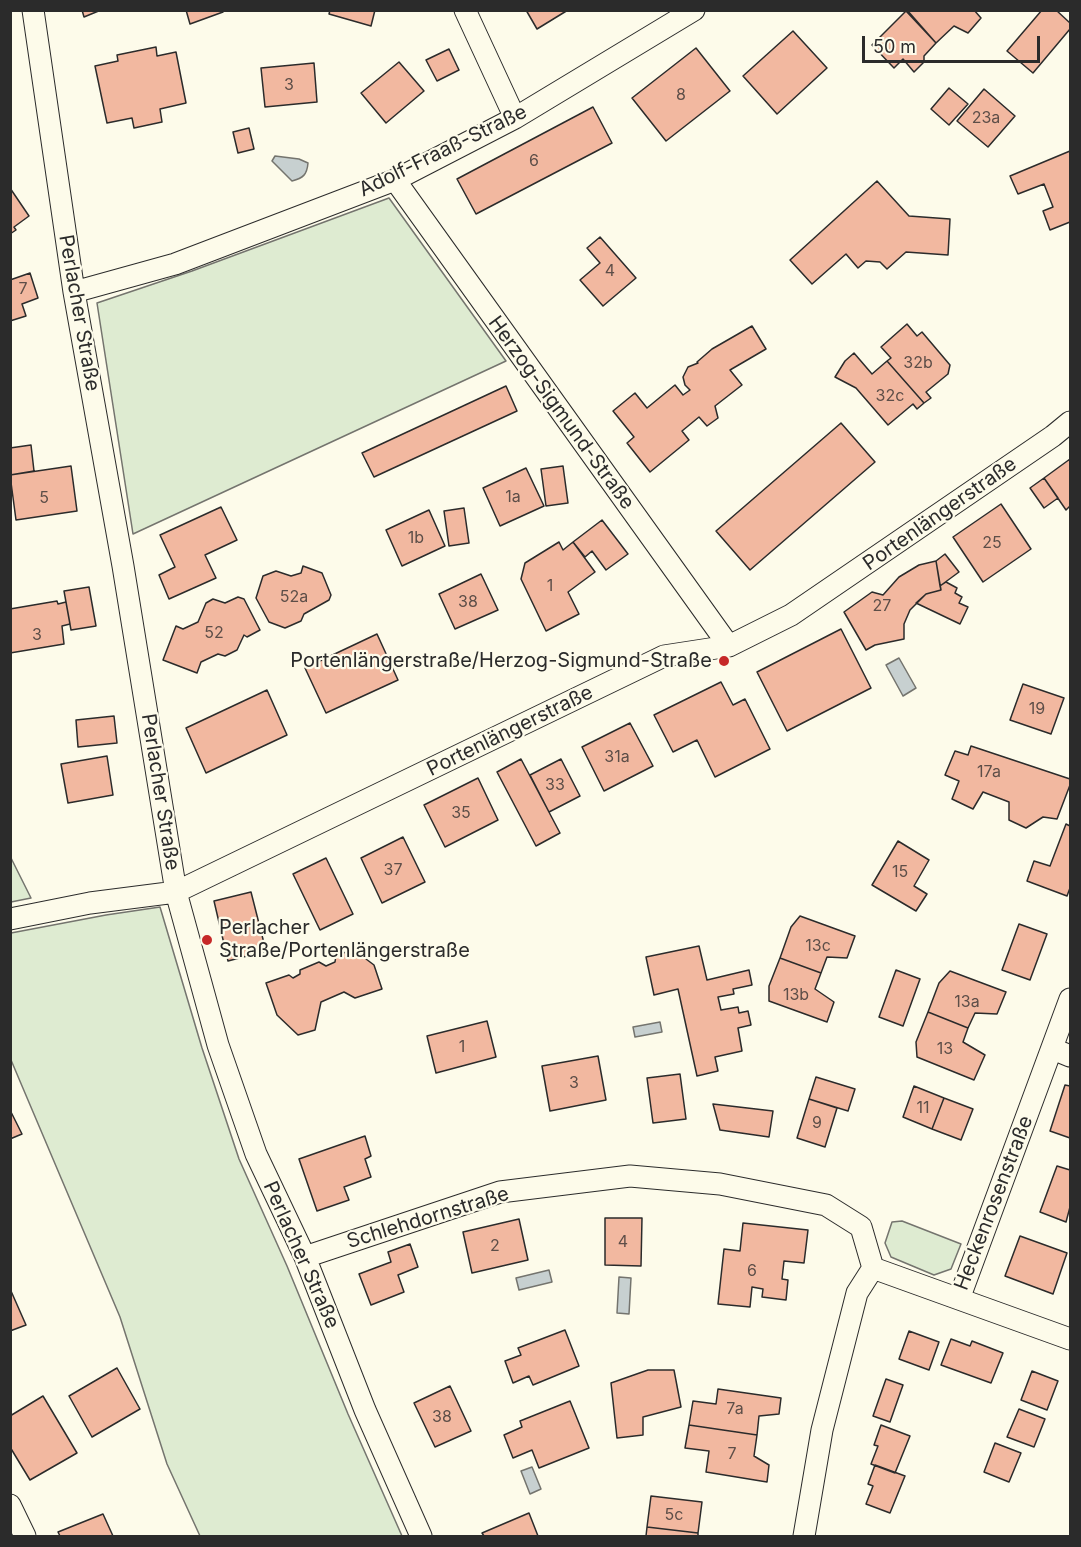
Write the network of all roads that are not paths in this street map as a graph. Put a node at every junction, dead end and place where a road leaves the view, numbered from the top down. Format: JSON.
{"nodes":[{"id":1,"x":33,"y":10,"type":"edge"},
{"id":2,"x":465,"y":10,"type":"edge"},
{"id":3,"x":694,"y":10,"type":"edge"},
{"id":4,"x":515,"y":118,"type":"junction"},
{"id":5,"x":395,"y":180,"type":"junction"},
{"id":6,"x":74,"y":292,"type":"junction"},
{"id":7,"x":1071,"y":422,"type":"edge"},
{"id":8,"x":729,"y":646,"type":"junction"},
{"id":9,"x":176,"y":892,"type":"junction"},
{"id":10,"x":10,"y":919,"type":"edge"},
{"id":11,"x":1071,"y":999,"type":"edge"},
{"id":12,"x":1062,"y":1052,"type":"edge"},
{"id":13,"x":305,"y":1257,"type":"junction"},
{"id":14,"x":873,"y":1268,"type":"junction"},
{"id":15,"x":959,"y":1299,"type":"junction"},
{"id":16,"x":1071,"y":1339,"type":"edge"},
{"id":17,"x":10,"y":1505,"type":"edge"},
{"id":18,"x":25,"y":1536,"type":"edge"},
{"id":19,"x":421,"y":1536,"type":"edge"},
{"id":20,"x":804,"y":1536,"type":"edge"}],
"edges":[{"from":1,"to":6,"type":"street","name":"Perlacher Straße"},
{"from":2,"to":4,"type":"street"},
{"from":3,"to":4,"type":"street","name":"Adolf-Fraaß-Straße"},
{"from":4,"to":5,"type":"street","name":"Adolf-Fraaß-Straße"},
{"from":5,"to":6,"type":"street","name":"Adolf-Fraaß-Straße"},
{"from":5,"to":8,"type":"street","name":"Herzog-Sigmund-Straße"},
{"from":6,"to":9,"type":"street","name":"Perlacher Straße"},
{"from":7,"to":8,"type":"street","name":"Portenlängerstraße"},
{"from":8,"to":9,"type":"street","name":"Portenlängerstraße"},
{"from":9,"to":10,"type":"street","name":"Portenlängerstraße"},
{"from":9,"to":13,"type":"street","name":"Perlacher Straße"},
{"from":11,"to":12,"type":"street","name":"Heckenrosenstraße"},
{"from":12,"to":15,"type":"street","name":"Heckenrosenstraße"},
{"from":13,"to":14,"type":"street","name":"Schlehdornstraße"},
{"from":13,"to":19,"type":"street","name":"Perlacher Straße"},
{"from":14,"to":15,"type":"street","name":"Heckenrosenstraße"},
{"from":14,"to":20,"type":"street"},
{"from":15,"to":16,"type":"street"},
{"from":17,"to":18,"type":"street"}]}
